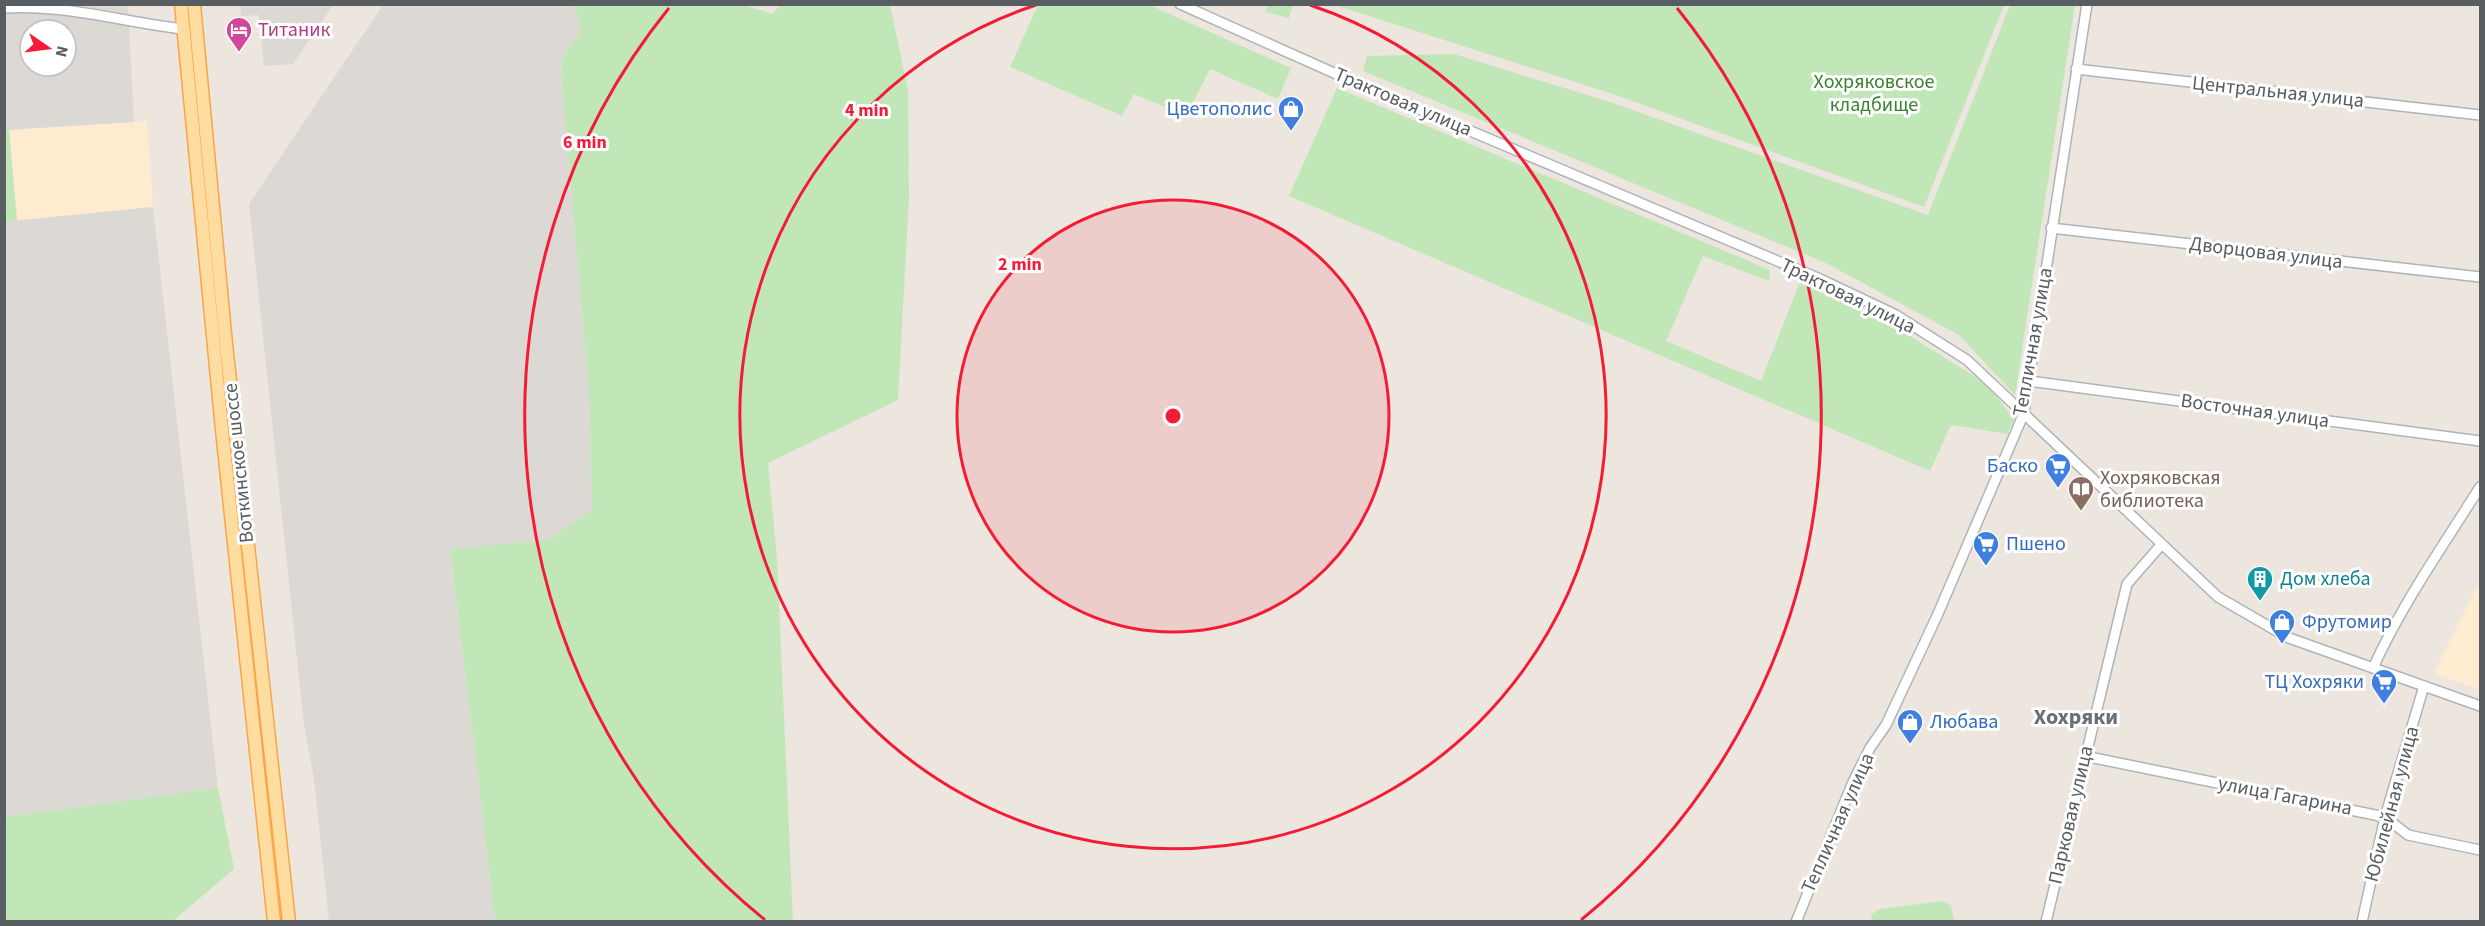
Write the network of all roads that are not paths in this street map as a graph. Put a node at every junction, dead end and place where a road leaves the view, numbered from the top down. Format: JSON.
{"nodes":[{"id":1,"x":181,"y":4,"type":"edge"},
{"id":2,"x":194,"y":4,"type":"edge"},
{"id":3,"x":1180,"y":4,"type":"edge"},
{"id":4,"x":2087,"y":4,"type":"edge"},
{"id":5,"x":4,"y":8,"type":"edge"},
{"id":6,"x":183,"y":29,"type":"junction"},
{"id":7,"x":2076,"y":69,"type":"junction"},
{"id":8,"x":2481,"y":114,"type":"edge"},
{"id":9,"x":2051,"y":228,"type":"junction"},
{"id":10,"x":2481,"y":278,"type":"edge"},
{"id":11,"x":2029,"y":381,"type":"junction"},
{"id":12,"x":2024,"y":413,"type":"junction"},
{"id":13,"x":2481,"y":441,"type":"edge"},
{"id":14,"x":2481,"y":487,"type":"edge"},
{"id":15,"x":2161,"y":545,"type":"junction"},
{"id":16,"x":2373,"y":668,"type":"junction"},
{"id":17,"x":2424,"y":686,"type":"junction"},
{"id":18,"x":2481,"y":706,"type":"edge"},
{"id":19,"x":2084,"y":756,"type":"junction"},
{"id":20,"x":2385,"y":816,"type":"junction"},
{"id":21,"x":2481,"y":850,"type":"edge"},
{"id":22,"x":274,"y":921,"type":"edge"},
{"id":23,"x":289,"y":921,"type":"edge"},
{"id":24,"x":1796,"y":921,"type":"edge"},
{"id":25,"x":2046,"y":921,"type":"edge"},
{"id":26,"x":2362,"y":921,"type":"edge"}],
"edges":[{"from":1,"to":6,"type":"main road","name":"Воткинское шоссе"},
{"from":2,"to":23,"type":"main road","name":"Воткинское шоссе"},
{"from":3,"to":12,"type":"street","name":"Трактовая улица"},
{"from":4,"to":7,"type":"street","name":"Тепличная улица"},
{"from":5,"to":6,"type":"street"},
{"from":6,"to":22,"type":"main road","name":"Воткинское шоссе"},
{"from":7,"to":8,"type":"street","name":"Центральная улица"},
{"from":7,"to":9,"type":"street","name":"Тепличная улица"},
{"from":9,"to":10,"type":"street","name":"Дворцовая улица"},
{"from":9,"to":11,"type":"street","name":"Тепличная улица"},
{"from":11,"to":12,"type":"street","name":"Тепличная улица"},
{"from":11,"to":13,"type":"street","name":"Восточная улица"},
{"from":12,"to":15,"type":"street","name":"Трактовая улица"},
{"from":12,"to":24,"type":"street","name":"Тепличная улица"},
{"from":14,"to":16,"type":"street"},
{"from":15,"to":16,"type":"street","name":"Трактовая улица"},
{"from":15,"to":19,"type":"street","name":"Парковая улица"},
{"from":16,"to":17,"type":"street","name":"Трактовая улица"},
{"from":17,"to":18,"type":"street","name":"Трактовая улица"},
{"from":17,"to":20,"type":"street","name":"Юбилейная улица"},
{"from":19,"to":20,"type":"street","name":"улица Гагарина"},
{"from":19,"to":25,"type":"street","name":"Парковая улица"},
{"from":20,"to":21,"type":"street","name":"улица Гагарина"},
{"from":20,"to":26,"type":"street","name":"Юбилейная улица"}]}
